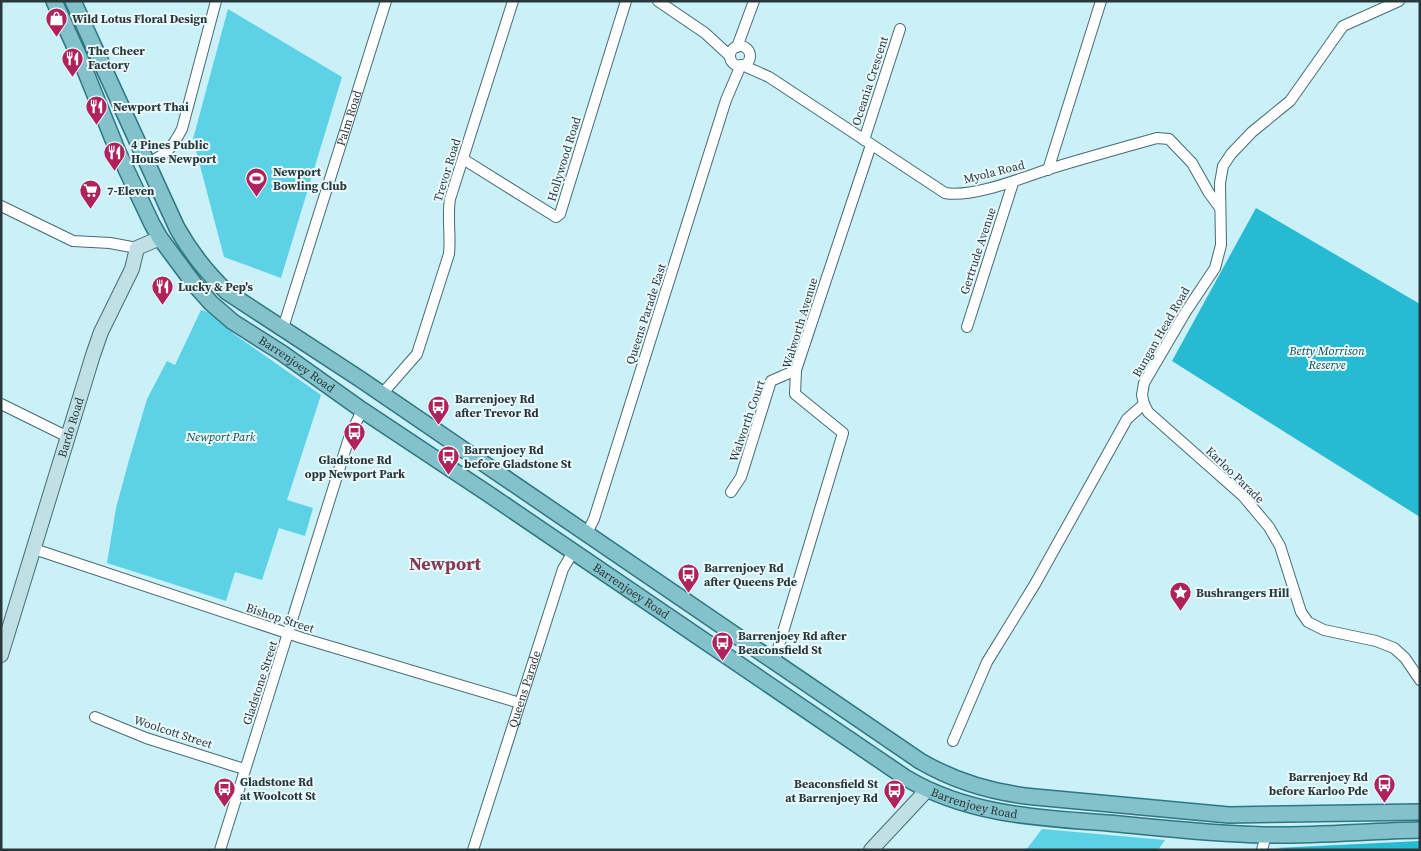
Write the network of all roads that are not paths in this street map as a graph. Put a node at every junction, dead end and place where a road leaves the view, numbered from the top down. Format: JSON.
{"nodes":[{"id":1,"x":54,"y":1,"type":"edge"},
{"id":2,"x":73,"y":1,"type":"edge"},
{"id":3,"x":216,"y":1,"type":"edge"},
{"id":4,"x":386,"y":1,"type":"edge"},
{"id":5,"x":513,"y":1,"type":"edge"},
{"id":6,"x":626,"y":1,"type":"edge"},
{"id":7,"x":658,"y":1,"type":"edge"},
{"id":8,"x":754,"y":1,"type":"edge"},
{"id":9,"x":1102,"y":1,"type":"edge"},
{"id":10,"x":1399,"y":1,"type":"edge"},
{"id":11,"x":900,"y":29,"type":"dead end"},
{"id":12,"x":739,"y":56,"type":"junction"},
{"id":13,"x":868,"y":143,"type":"junction"},
{"id":14,"x":118,"y":152,"type":"junction"},
{"id":15,"x":463,"y":158,"type":"junction"},
{"id":16,"x":148,"y":163,"type":"junction"},
{"id":17,"x":1048,"y":170,"type":"junction"},
{"id":18,"x":1013,"y":183,"type":"junction"},
{"id":19,"x":135,"y":189,"type":"junction"},
{"id":20,"x":1,"y":206,"type":"edge"},
{"id":21,"x":1220,"y":208,"type":"junction"},
{"id":22,"x":177,"y":228,"type":"junction"},
{"id":23,"x":160,"y":238,"type":"junction"},
{"id":24,"x":137,"y":248,"type":"junction"},
{"id":25,"x":967,"y":327,"type":"dead end"},
{"id":26,"x":283,"y":328,"type":"junction"},
{"id":27,"x":272,"y":347,"type":"junction"},
{"id":28,"x":796,"y":370,"type":"junction"},
{"id":29,"x":382,"y":394,"type":"junction"},
{"id":30,"x":1,"y":404,"type":"edge"},
{"id":31,"x":1144,"y":404,"type":"junction"},
{"id":32,"x":362,"y":410,"type":"junction"},
{"id":33,"x":68,"y":437,"type":"junction"},
{"id":34,"x":731,"y":492,"type":"dead end"},
{"id":35,"x":586,"y":534,"type":"junction"},
{"id":36,"x":34,"y":549,"type":"junction"},
{"id":37,"x":574,"y":552,"type":"junction"},
{"id":38,"x":289,"y":633,"type":"junction"},
{"id":39,"x":1,"y":654,"type":"edge"},
{"id":40,"x":774,"y":662,"type":"junction"},
{"id":41,"x":1420,"y":680,"type":"edge"},
{"id":42,"x":520,"y":703,"type":"junction"},
{"id":43,"x":95,"y":717,"type":"dead end"},
{"id":44,"x":953,"y":741,"type":"dead end"},
{"id":45,"x":244,"y":769,"type":"junction"},
{"id":46,"x":940,"y":772,"type":"junction"},
{"id":47,"x":927,"y":790,"type":"junction"},
{"id":48,"x":1420,"y":812,"type":"edge"},
{"id":49,"x":1420,"y":830,"type":"edge"},
{"id":50,"x":1266,"y":835,"type":"junction"},
{"id":51,"x":220,"y":850,"type":"edge"},
{"id":52,"x":473,"y":850,"type":"edge"},
{"id":53,"x":871,"y":850,"type":"edge"},
{"id":54,"x":1262,"y":850,"type":"edge"}],
"edges":[{"from":1,"to":14,"type":"main road","name":"Barrenjoey Road"},
{"from":2,"to":16,"type":"main road","name":"Barrenjoey Road"},
{"from":3,"to":16,"type":"street"},
{"from":4,"to":26,"type":"street","name":"Palm Road"},
{"from":5,"to":15,"type":"street","name":"Trevor Road"},
{"from":6,"to":15,"type":"street","name":"Hollywood Road"},
{"from":7,"to":12,"type":"street","name":"Myola Road"},
{"from":8,"to":12,"type":"street","name":"Queens Parade East"},
{"from":9,"to":17,"type":"street"},
{"from":10,"to":21,"type":"street","name":"Bungan Head Road"},
{"from":11,"to":13,"type":"street","name":"Oceania Crescent"},
{"from":12,"to":13,"type":"street","name":"Myola Road"},
{"from":12,"to":35,"type":"street","name":"Queens Parade East"},
{"from":13,"to":18,"type":"street","name":"Myola Road"},
{"from":13,"to":28,"type":"street","name":"Walworth Avenue"},
{"from":14,"to":16,"type":"main road"},
{"from":14,"to":19,"type":"main road","name":"Barrenjoey Road"},
{"from":15,"to":29,"type":"street","name":"Trevor Road"},
{"from":16,"to":19,"type":"main road"},
{"from":16,"to":22,"type":"main road","name":"Barrenjoey Road"},
{"from":17,"to":18,"type":"street","name":"Myola Road"},
{"from":17,"to":21,"type":"street","name":"Myola Road"},
{"from":18,"to":25,"type":"street","name":"Gertrude Avenue"},
{"from":19,"to":23,"type":"main road","name":"Barrenjoey Road"},
{"from":20,"to":24,"type":"street"},
{"from":21,"to":31,"type":"street","name":"Bungan Head Road"},
{"from":22,"to":23,"type":"main road"},
{"from":22,"to":26,"type":"main road","name":"Barrenjoey Road"},
{"from":23,"to":24,"type":"street"},
{"from":23,"to":27,"type":"main road","name":"Barrenjoey Road"},
{"from":24,"to":33,"type":"street","name":"Bardo Road"},
{"from":26,"to":27,"type":"main road","name":"Palm Road"},
{"from":26,"to":29,"type":"main road","name":"Barrenjoey Road"},
{"from":27,"to":32,"type":"main road","name":"Barrenjoey Road"},
{"from":28,"to":34,"type":"street","name":"Walworth Court"},
{"from":28,"to":40,"type":"street","name":"Walworth Avenue"},
{"from":29,"to":32,"type":"main road"},
{"from":29,"to":35,"type":"main road","name":"Barrenjoey Road"},
{"from":30,"to":33,"type":"street"},
{"from":31,"to":41,"type":"street","name":"Karloo Parade"},
{"from":31,"to":44,"type":"street"},
{"from":32,"to":37,"type":"main road","name":"Barrenjoey Road"},
{"from":32,"to":38,"type":"street","name":"Gladstone Street"},
{"from":33,"to":36,"type":"street","name":"Bardo Road"},
{"from":35,"to":37,"type":"main road","name":"Queens Parade"},
{"from":35,"to":40,"type":"main road","name":"Barrenjoey Road"},
{"from":36,"to":38,"type":"street","name":"Bishop Street"},
{"from":36,"to":39,"type":"street","name":"Bardo Road"},
{"from":37,"to":42,"type":"street","name":"Queens Parade"},
{"from":37,"to":47,"type":"main road","name":"Barrenjoey Road"},
{"from":38,"to":42,"type":"street","name":"Bishop Street"},
{"from":38,"to":45,"type":"street","name":"Gladstone Street"},
{"from":40,"to":46,"type":"main road","name":"Barrenjoey Road"},
{"from":42,"to":52,"type":"street","name":"Queens Parade"},
{"from":43,"to":45,"type":"street","name":"Woolcott Street"},
{"from":45,"to":51,"type":"street","name":"Gladstone Street"},
{"from":46,"to":47,"type":"main road"},
{"from":46,"to":48,"type":"main road","name":"Barrenjoey Road"},
{"from":47,"to":50,"type":"main road","name":"Barrenjoey Road"},
{"from":47,"to":53,"type":"street"},
{"from":49,"to":50,"type":"main road","name":"Barrenjoey Road"},
{"from":50,"to":54,"type":"street"}]}
